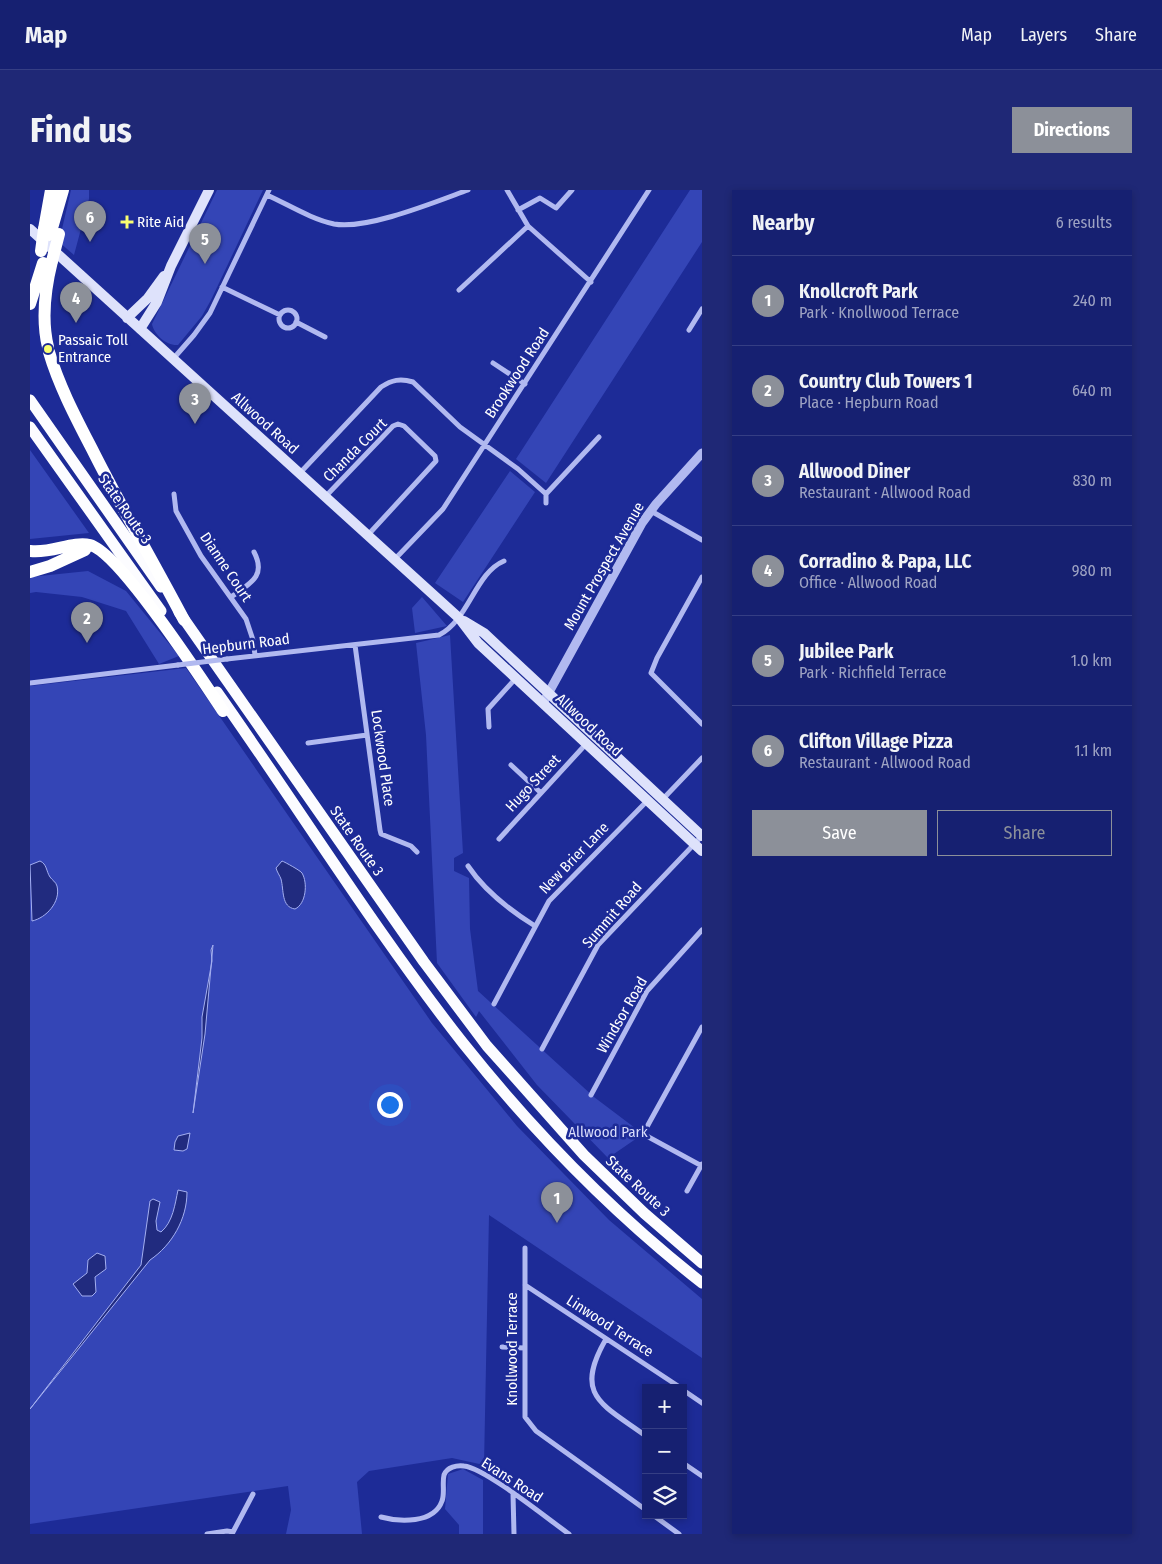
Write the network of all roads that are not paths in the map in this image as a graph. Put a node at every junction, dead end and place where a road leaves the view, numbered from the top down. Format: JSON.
{"nodes":[{"id":1,"x":51,"y":190,"type":"edge"},
{"id":2,"x":63,"y":190,"type":"edge"},
{"id":3,"x":68,"y":190,"type":"edge"},
{"id":4,"x":208,"y":190,"type":"edge"},
{"id":5,"x":468,"y":190,"type":"edge"},
{"id":6,"x":507,"y":190,"type":"edge"},
{"id":7,"x":572,"y":190,"type":"edge"},
{"id":8,"x":649,"y":190,"type":"edge"},
{"id":9,"x":268,"y":192,"type":"edge"},
{"id":10,"x":518,"y":210,"type":"junction"},
{"id":11,"x":528,"y":226,"type":"junction"},
{"id":12,"x":30,"y":229,"type":"edge"},
{"id":13,"x":51,"y":232,"type":"junction"},
{"id":14,"x":46,"y":256,"type":"junction"},
{"id":15,"x":170,"y":269,"type":"junction"},
{"id":16,"x":591,"y":282,"type":"junction"},
{"id":17,"x":222,"y":287,"type":"junction"},
{"id":18,"x":460,"y":290,"type":"dead end"},
{"id":19,"x":30,"y":295,"type":"edge"},
{"id":20,"x":30,"y":304,"type":"edge"},
{"id":21,"x":702,"y":309,"type":"edge"},
{"id":22,"x":280,"y":315,"type":"junction"},
{"id":23,"x":127,"y":318,"type":"junction"},
{"id":24,"x":296,"y":322,"type":"junction"},
{"id":25,"x":140,"y":329,"type":"junction"},
{"id":26,"x":689,"y":330,"type":"dead end"},
{"id":27,"x":325,"y":337,"type":"dead end"},
{"id":28,"x":172,"y":359,"type":"junction"},
{"id":29,"x":493,"y":362,"type":"dead end"},
{"id":30,"x":525,"y":384,"type":"junction"},
{"id":31,"x":30,"y":400,"type":"edge"},
{"id":32,"x":30,"y":427,"type":"edge"},
{"id":33,"x":599,"y":438,"type":"dead end"},
{"id":34,"x":485,"y":445,"type":"junction"},
{"id":35,"x":702,"y":453,"type":"edge"},
{"id":36,"x":299,"y":474,"type":"junction"},
{"id":37,"x":174,"y":494,"type":"dead end"},
{"id":38,"x":546,"y":494,"type":"junction"},
{"id":39,"x":324,"y":498,"type":"junction"},
{"id":40,"x":546,"y":503,"type":"dead end"},
{"id":41,"x":651,"y":510,"type":"junction"},
{"id":42,"x":367,"y":536,"type":"junction"},
{"id":43,"x":702,"y":540,"type":"edge"},
{"id":44,"x":30,"y":551,"type":"edge"},
{"id":45,"x":254,"y":552,"type":"dead end"},
{"id":46,"x":103,"y":553,"type":"junction"},
{"id":47,"x":393,"y":560,"type":"junction"},
{"id":48,"x":504,"y":561,"type":"dead end"},
{"id":49,"x":30,"y":572,"type":"edge"},
{"id":50,"x":702,"y":577,"type":"edge"},
{"id":51,"x":231,"y":598,"type":"junction"},
{"id":52,"x":459,"y":618,"type":"junction"},
{"id":53,"x":184,"y":620,"type":"junction"},
{"id":54,"x":355,"y":644,"type":"junction"},
{"id":55,"x":255,"y":655,"type":"junction"},
{"id":56,"x":516,"y":678,"type":"junction"},
{"id":57,"x":30,"y":683,"type":"edge"},
{"id":58,"x":548,"y":692,"type":"junction"},
{"id":59,"x":542,"y":703,"type":"junction"},
{"id":60,"x":223,"y":711,"type":"joint"},
{"id":61,"x":702,"y":724,"type":"edge"},
{"id":62,"x":489,"y":727,"type":"dead end"},
{"id":63,"x":367,"y":735,"type":"junction"},
{"id":64,"x":308,"y":743,"type":"dead end"},
{"id":65,"x":586,"y":744,"type":"junction"},
{"id":66,"x":702,"y":758,"type":"edge"},
{"id":67,"x":511,"y":765,"type":"dead end"},
{"id":68,"x":655,"y":792,"type":"junction"},
{"id":69,"x":541,"y":793,"type":"junction"},
{"id":70,"x":663,"y":799,"type":"junction"},
{"id":71,"x":651,"y":804,"type":"junction"},
{"id":72,"x":498,"y":839,"type":"dead end"},
{"id":73,"x":700,"y":842,"type":"edge"},
{"id":74,"x":324,"y":846,"type":"junction"},
{"id":75,"x":417,"y":852,"type":"dead end"},
{"id":76,"x":468,"y":866,"type":"dead end"},
{"id":77,"x":534,"y":926,"type":"junction"},
{"id":78,"x":702,"y":930,"type":"edge"},
{"id":79,"x":494,"y":1004,"type":"dead end"},
{"id":80,"x":702,"y":1027,"type":"edge"},
{"id":81,"x":542,"y":1049,"type":"dead end"},
{"id":82,"x":591,"y":1095,"type":"dead end"},
{"id":83,"x":702,"y":1165,"type":"edge"},
{"id":84,"x":687,"y":1191,"type":"dead end"},
{"id":85,"x":525,"y":1248,"type":"dead end"},
{"id":86,"x":702,"y":1263,"type":"edge"},
{"id":87,"x":702,"y":1283,"type":"edge"},
{"id":88,"x":525,"y":1285,"type":"junction"},
{"id":89,"x":606,"y":1339,"type":"junction"},
{"id":90,"x":502,"y":1347,"type":"dead end"},
{"id":91,"x":524,"y":1348,"type":"junction"},
{"id":92,"x":674,"y":1384,"type":"edge"},
{"id":93,"x":687,"y":1392,"type":"edge"},
{"id":94,"x":702,"y":1403,"type":"edge"},
{"id":95,"x":642,"y":1433,"type":"edge"},
{"id":96,"x":687,"y":1466,"type":"edge"},
{"id":97,"x":702,"y":1476,"type":"edge"},
{"id":98,"x":253,"y":1494,"type":"dead end"},
{"id":99,"x":513,"y":1494,"type":"junction"},
{"id":100,"x":642,"y":1507,"type":"edge"},
{"id":101,"x":381,"y":1517,"type":"dead end"},
{"id":102,"x":658,"y":1519,"type":"edge"},
{"id":103,"x":234,"y":1533,"type":"edge"},
{"id":104,"x":207,"y":1534,"type":"edge"},
{"id":105,"x":514,"y":1534,"type":"edge"},
{"id":106,"x":569,"y":1534,"type":"edge"},
{"id":107,"x":679,"y":1534,"type":"edge"}],
"edges":[{"from":1,"to":13,"type":"highway"},
{"from":2,"to":13,"type":"highway"},
{"from":3,"to":13,"type":"highway"},
{"from":4,"to":15,"type":"main road"},
{"from":5,"to":9,"type":"street"},
{"from":6,"to":10,"type":"street"},
{"from":7,"to":10,"type":"street"},
{"from":8,"to":16,"type":"street","name":"Brookwood Road"},
{"from":9,"to":17,"type":"street"},
{"from":10,"to":11,"type":"street"},
{"from":11,"to":16,"type":"street"},
{"from":11,"to":18,"type":"street"},
{"from":12,"to":23,"type":"main road","name":"Allwood Road"},
{"from":13,"to":14,"type":"highway"},
{"from":14,"to":19,"type":"highway"},
{"from":14,"to":20,"type":"highway"},
{"from":14,"to":53,"type":"highway"},
{"from":15,"to":23,"type":"main road"},
{"from":15,"to":25,"type":"main road"},
{"from":16,"to":30,"type":"street","name":"Brookwood Road"},
{"from":17,"to":22,"type":"street"},
{"from":17,"to":28,"type":"street"},
{"from":21,"to":26,"type":"street"},
{"from":22,"to":24,"type":"street"},
{"from":22,"to":24,"type":"street"},
{"from":23,"to":25,"type":"main road","name":"Allwood Road"},
{"from":24,"to":27,"type":"street"},
{"from":25,"to":28,"type":"main road","name":"Allwood Road"},
{"from":28,"to":36,"type":"main road","name":"Allwood Road"},
{"from":29,"to":30,"type":"street"},
{"from":30,"to":34,"type":"street","name":"Brookwood Road"},
{"from":31,"to":53,"type":"highway","name":"State Route 3"},
{"from":32,"to":74,"type":"highway","name":"State Route 3"},
{"from":33,"to":38,"type":"street"},
{"from":34,"to":36,"type":"street"},
{"from":34,"to":38,"type":"street"},
{"from":34,"to":47,"type":"street","name":"Brookwood Road"},
{"from":35,"to":41,"type":"street","name":"Mount Prospect Avenue"},
{"from":36,"to":39,"type":"main road","name":"Allwood Road"},
{"from":37,"to":51,"type":"street","name":"Dianne Court"},
{"from":38,"to":40,"type":"street"},
{"from":39,"to":42,"type":"main road","name":"Allwood Road"},
{"from":39,"to":42,"type":"street","name":"Chanda Court"},
{"from":41,"to":43,"type":"street"},
{"from":41,"to":58,"type":"street","name":"Mount Prospect Avenue"},
{"from":42,"to":47,"type":"main road","name":"Allwood Road"},
{"from":44,"to":46,"type":"highway"},
{"from":45,"to":51,"type":"street"},
{"from":46,"to":49,"type":"highway"},
{"from":46,"to":60,"type":"highway"},
{"from":47,"to":52,"type":"main road","name":"Allwood Road"},
{"from":48,"to":52,"type":"street","name":"Hepburn Road"},
{"from":50,"to":61,"type":"street"},
{"from":51,"to":55,"type":"street","name":"Dianne Court"},
{"from":52,"to":54,"type":"street","name":"Hepburn Road"},
{"from":52,"to":56,"type":"main road","name":"Allwood Road"},
{"from":52,"to":58,"type":"main road","name":"Allwood Road"},
{"from":53,"to":86,"type":"highway","name":"State Route 3"},
{"from":54,"to":55,"type":"street","name":"Hepburn Road"},
{"from":54,"to":63,"type":"street","name":"Lockwood Place"},
{"from":55,"to":57,"type":"street","name":"Hepburn Road","bridge":true},
{"from":56,"to":59,"type":"main road","name":"Allwood Road"},
{"from":56,"to":62,"type":"street"},
{"from":58,"to":59,"type":"street","name":"Mount Prospect Avenue"},
{"from":58,"to":68,"type":"main road","name":"Allwood Road"},
{"from":59,"to":65,"type":"main road","name":"Allwood Road"},
{"from":60,"to":74,"type":"highway"},
{"from":63,"to":64,"type":"street"},
{"from":63,"to":75,"type":"street","name":"Lockwood Place"},
{"from":65,"to":69,"type":"street","name":"Hugo Street"},
{"from":65,"to":71,"type":"main road","name":"Allwood Road"},
{"from":66,"to":70,"type":"street"},
{"from":67,"to":69,"type":"street"},
{"from":68,"to":70,"type":"main road","name":"Allwood Road"},
{"from":68,"to":71,"type":"street","name":"New Brier Lane"},
{"from":69,"to":72,"type":"street","name":"Hugo Street"},
{"from":70,"to":71,"type":"street"},
{"from":70,"to":73,"type":"main road","name":"Allwood Road"},
{"from":71,"to":73,"type":"main road","name":"Allwood Road"},
{"from":71,"to":77,"type":"street","name":"New Brier Lane"},
{"from":73,"to":81,"type":"street","name":"Summit Road"},
{"from":74,"to":87,"type":"highway","name":"State Route 3"},
{"from":76,"to":77,"type":"street"},
{"from":77,"to":79,"type":"street","name":"New Brier Lane"},
{"from":78,"to":82,"type":"street","name":"Windsor Road"},
{"from":80,"to":83,"type":"street"},
{"from":83,"to":84,"type":"street"},
{"from":85,"to":88,"type":"street","name":"Knollwood Terrace"},
{"from":88,"to":89,"type":"street","name":"Linwood Terrace"},
{"from":88,"to":91,"type":"street","name":"Knollwood Terrace"},
{"from":89,"to":92,"type":"street","name":"Linwood Terrace"},
{"from":89,"to":95,"type":"street"},
{"from":90,"to":91,"type":"street"},
{"from":91,"to":100,"type":"street","name":"Knollwood Terrace"},
{"from":93,"to":94,"type":"street","name":"Linwood Terrace"},
{"from":96,"to":97,"type":"street"},
{"from":98,"to":103,"type":"street"},
{"from":99,"to":101,"type":"street","name":"Evans Road"},
{"from":99,"to":105,"type":"street"},
{"from":99,"to":106,"type":"street","name":"Evans Road"},
{"from":102,"to":107,"type":"street"},
{"from":103,"to":104,"type":"street"}]}
